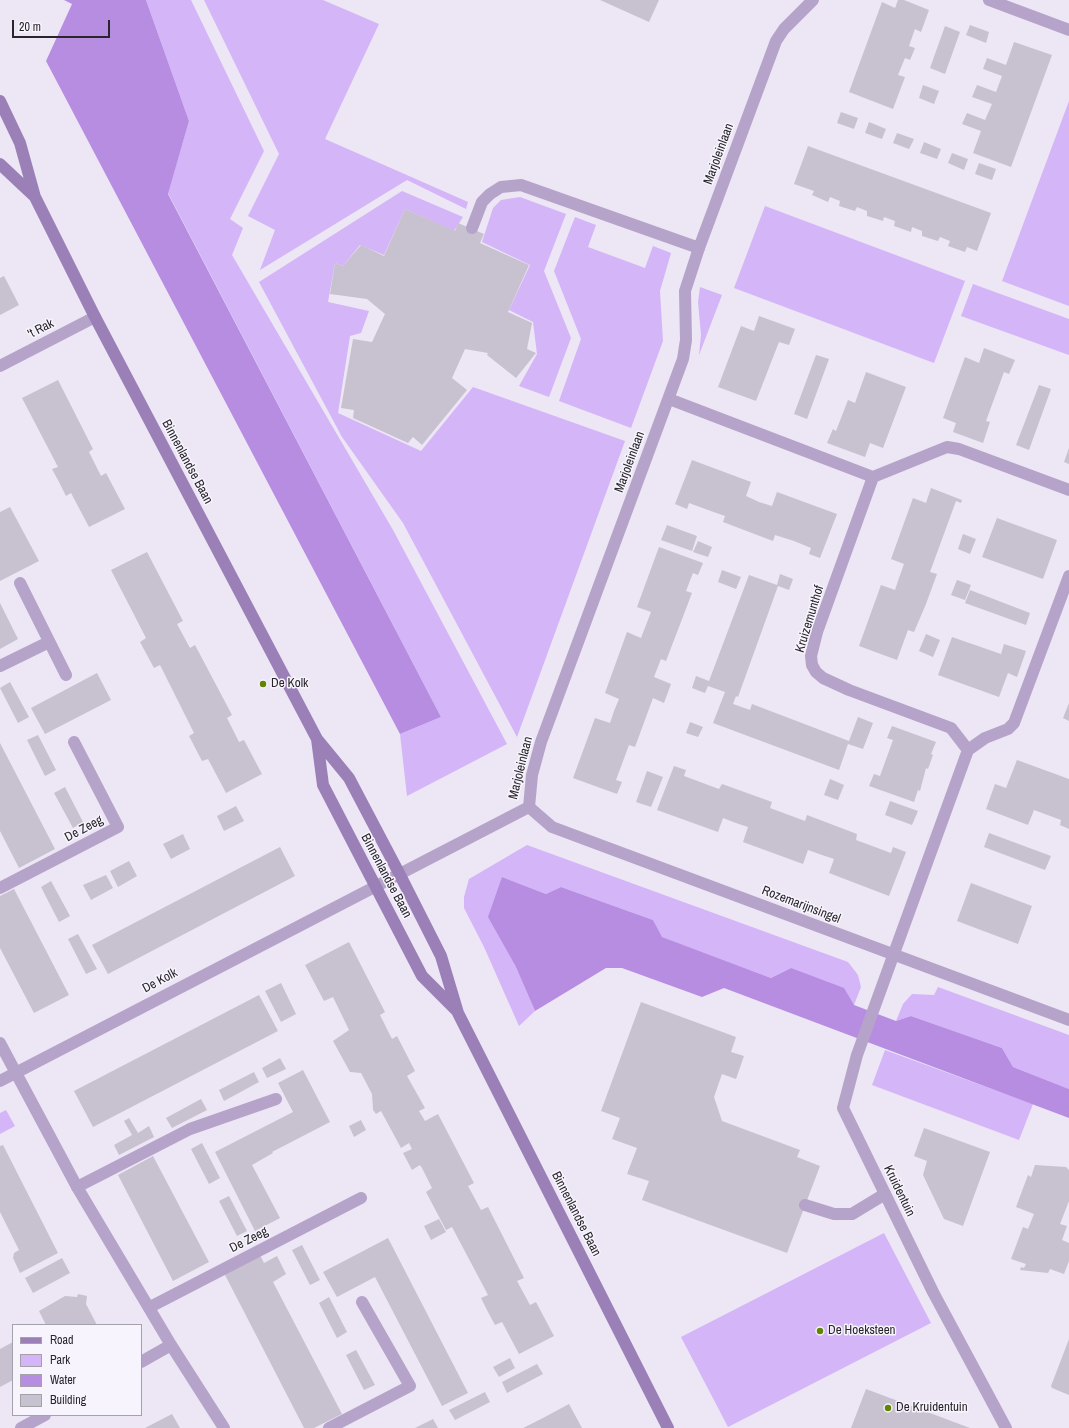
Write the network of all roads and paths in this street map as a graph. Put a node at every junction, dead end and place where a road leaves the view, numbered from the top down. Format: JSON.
{"nodes":[{"id":1,"x":813,"y":0,"type":"edge"},
{"id":2,"x":989,"y":0,"type":"edge"},
{"id":3,"x":1069,"y":30,"type":"edge"},
{"id":4,"x":0,"y":101,"type":"edge"},
{"id":5,"x":0,"y":164,"type":"edge"},
{"id":6,"x":35,"y":197,"type":"junction"},
{"id":7,"x":472,"y":228,"type":"dead end"},
{"id":8,"x":699,"y":248,"type":"junction"},
{"id":9,"x":95,"y":317,"type":"junction"},
{"id":10,"x":0,"y":366,"type":"edge"},
{"id":11,"x":669,"y":399,"type":"junction"},
{"id":12,"x":873,"y":477,"type":"junction"},
{"id":13,"x":1069,"y":490,"type":"edge"},
{"id":14,"x":1069,"y":576,"type":"edge"},
{"id":15,"x":20,"y":583,"type":"dead end"},
{"id":16,"x":49,"y":642,"type":"junction"},
{"id":17,"x":0,"y":666,"type":"edge"},
{"id":18,"x":66,"y":675,"type":"dead end"},
{"id":19,"x":317,"y":739,"type":"junction"},
{"id":20,"x":74,"y":742,"type":"dead end"},
{"id":21,"x":968,"y":750,"type":"junction"},
{"id":22,"x":529,"y":807,"type":"junction"},
{"id":23,"x":399,"y":873,"type":"junction"},
{"id":24,"x":376,"y":885,"type":"junction"},
{"id":25,"x":0,"y":888,"type":"edge"},
{"id":26,"x":894,"y":955,"type":"junction"},
{"id":27,"x":458,"y":1013,"type":"junction"},
{"id":28,"x":1069,"y":1020,"type":"edge"},
{"id":29,"x":0,"y":1043,"type":"edge"},
{"id":30,"x":16,"y":1072,"type":"junction"},
{"id":31,"x":0,"y":1081,"type":"edge"},
{"id":32,"x":276,"y":1099,"type":"dead end"},
{"id":33,"x":77,"y":1187,"type":"junction"},
{"id":34,"x":885,"y":1194,"type":"junction"},
{"id":35,"x":361,"y":1198,"type":"dead end"},
{"id":36,"x":805,"y":1205,"type":"dead end"},
{"id":37,"x":362,"y":1302,"type":"dead end"},
{"id":38,"x":150,"y":1307,"type":"junction"},
{"id":39,"x":171,"y":1346,"type":"junction"},
{"id":40,"x":142,"y":1361,"type":"edge"},
{"id":41,"x":43,"y":1416,"type":"edge"},
{"id":42,"x":21,"y":1428,"type":"edge"},
{"id":43,"x":224,"y":1428,"type":"edge"},
{"id":44,"x":329,"y":1428,"type":"edge"},
{"id":45,"x":668,"y":1428,"type":"edge"},
{"id":46,"x":1006,"y":1428,"type":"edge"}],
"edges":[{"from":1,"to":8,"type":"street","name":"Marjoleinlaan"},
{"from":2,"to":3,"type":"street"},
{"from":4,"to":6,"type":"street","name":"Binnenlandse Baan"},
{"from":5,"to":6,"type":"street","name":"Binnenlandse Baan"},
{"from":6,"to":9,"type":"street","name":"Binnenlandse Baan"},
{"from":7,"to":8,"type":"street"},
{"from":8,"to":11,"type":"street","name":"Marjoleinlaan"},
{"from":9,"to":10,"type":"street","name":"'t Rak"},
{"from":9,"to":19,"type":"street","name":"Binnenlandse Baan"},
{"from":11,"to":12,"type":"street"},
{"from":11,"to":22,"type":"street","name":"Marjoleinlaan"},
{"from":12,"to":13,"type":"street"},
{"from":12,"to":21,"type":"street","name":"Kruizemunthof"},
{"from":14,"to":21,"type":"street"},
{"from":15,"to":16,"type":"street"},
{"from":16,"to":17,"type":"street"},
{"from":16,"to":18,"type":"street"},
{"from":19,"to":23,"type":"street","name":"Binnenlandse Baan"},
{"from":19,"to":24,"type":"street","name":"Binnenlandse Baan"},
{"from":20,"to":25,"type":"street","name":"De Zeeg"},
{"from":21,"to":26,"type":"street"},
{"from":22,"to":23,"type":"street","name":"Marjoleinlaan"},
{"from":22,"to":26,"type":"street","name":"Rozemarijnsingel"},
{"from":23,"to":24,"type":"street","name":"Marjoleinlaan"},
{"from":23,"to":27,"type":"street","name":"Binnenlandse Baan"},
{"from":24,"to":27,"type":"street","name":"Binnenlandse Baan"},
{"from":24,"to":30,"type":"street","name":"De Kolk"},
{"from":26,"to":28,"type":"street","name":"Rozemarijnsingel"},
{"from":26,"to":34,"type":"street","name":"Kruidentuin"},
{"from":27,"to":45,"type":"street","name":"Binnenlandse Baan"},
{"from":29,"to":30,"type":"street"},
{"from":30,"to":31,"type":"street","name":"De Kolk"},
{"from":30,"to":33,"type":"street"},
{"from":32,"to":33,"type":"street"},
{"from":33,"to":38,"type":"street"},
{"from":34,"to":36,"type":"street"},
{"from":34,"to":46,"type":"street","name":"Kruidentuin"},
{"from":35,"to":38,"type":"street","name":"De Zeeg"},
{"from":37,"to":44,"type":"street"},
{"from":38,"to":39,"type":"street"},
{"from":39,"to":40,"type":"street"},
{"from":39,"to":43,"type":"street"},
{"from":41,"to":42,"type":"street"}]}
